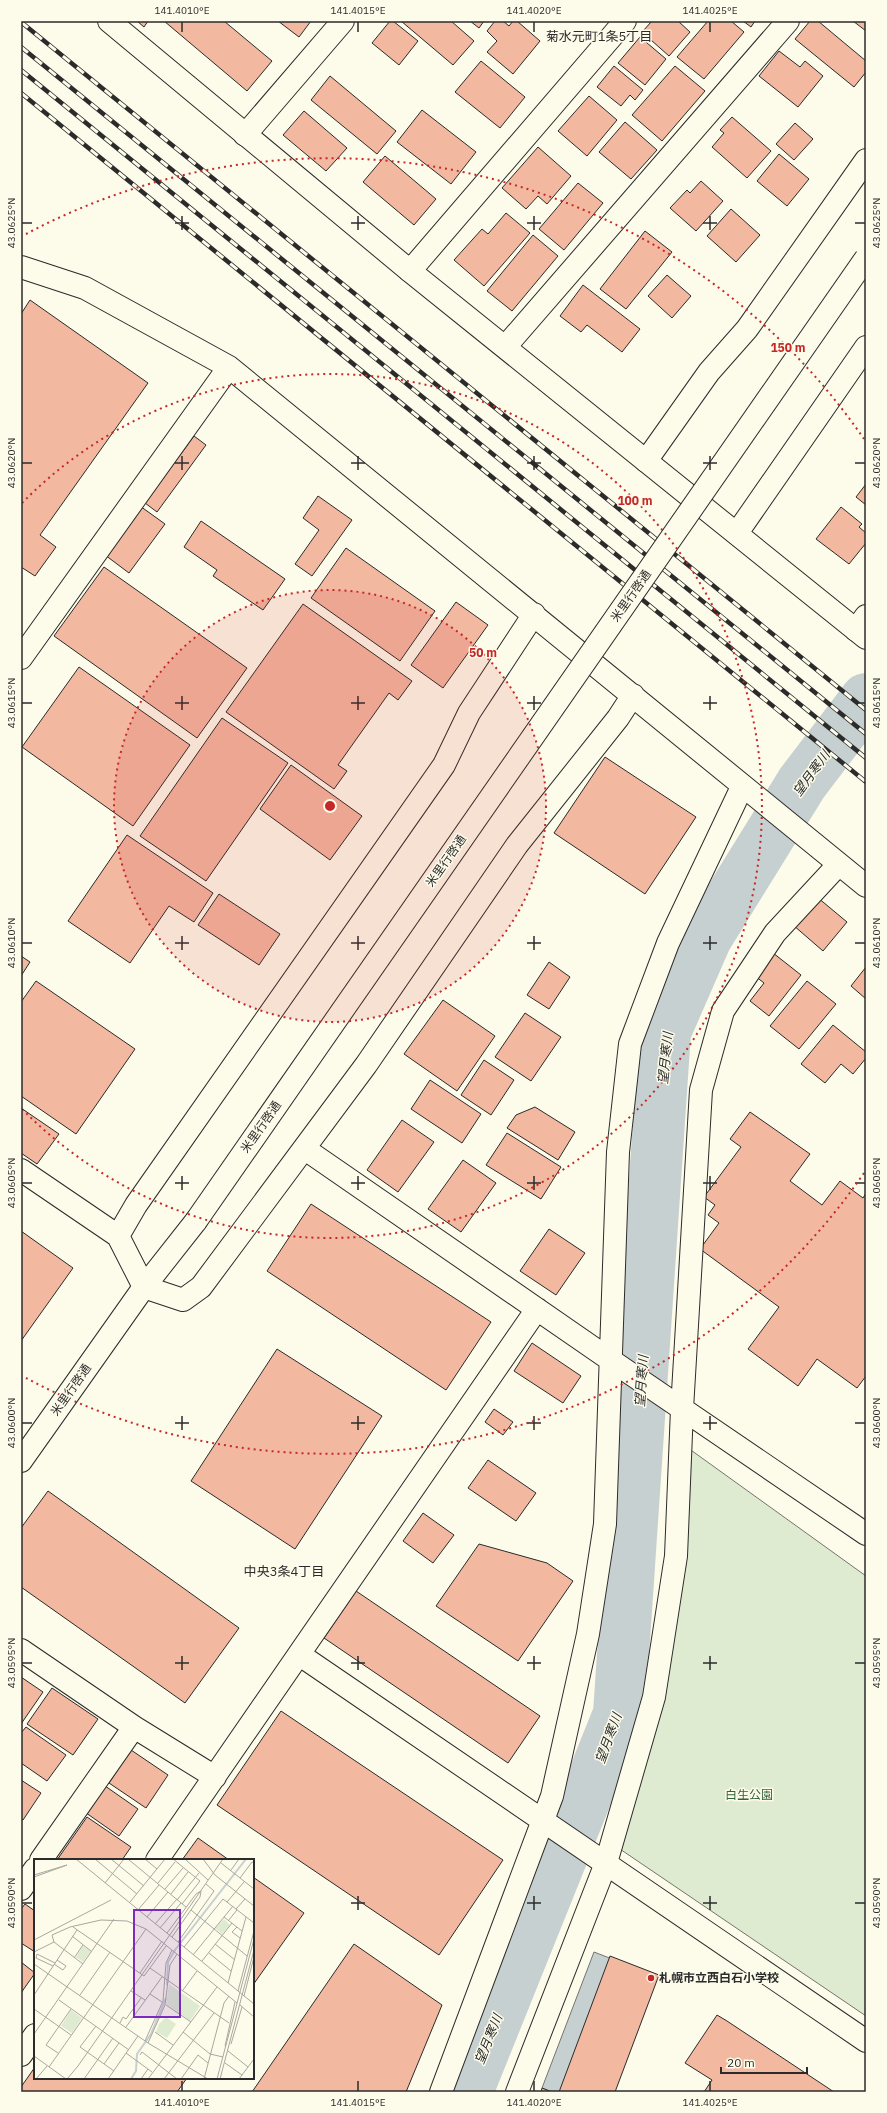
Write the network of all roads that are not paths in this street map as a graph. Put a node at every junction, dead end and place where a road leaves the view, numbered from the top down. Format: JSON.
{"nodes":[{"id":1,"x":109,"y":21,"type":"edge"},
{"id":2,"x":343,"y":21,"type":"edge"},
{"id":3,"x":625,"y":21,"type":"edge"},
{"id":4,"x":788,"y":21,"type":"edge"},
{"id":5,"x":246,"y":135,"type":"junction"},
{"id":6,"x":866,"y":160,"type":"edge"},
{"id":7,"x":866,"y":258,"type":"edge"},
{"id":8,"x":21,"y":267,"type":"edge"},
{"id":9,"x":410,"y":271,"type":"junction"},
{"id":10,"x":506,"y":346,"type":"junction"},
{"id":11,"x":866,"y":347,"type":"edge"},
{"id":12,"x":229,"y":367,"type":"junction"},
{"id":13,"x":646,"y":461,"type":"junction"},
{"id":14,"x":736,"y":533,"type":"junction"},
{"id":15,"x":534,"y":614,"type":"junction"},
{"id":16,"x":863,"y":628,"type":"edge"},
{"id":17,"x":21,"y":658,"type":"edge"},
{"id":18,"x":633,"y":695,"type":"junction"},
{"id":19,"x":742,"y":787,"type":"junction"},
{"id":20,"x":832,"y":859,"type":"junction"},
{"id":21,"x":866,"y":886,"type":"edge"},
{"id":22,"x":305,"y":1149,"type":"junction"},
{"id":23,"x":21,"y":1170,"type":"edge"},
{"id":24,"x":118,"y":1236,"type":"junction"},
{"id":25,"x":144,"y":1287,"type":"junction"},
{"id":26,"x":537,"y":1309,"type":"junction"},
{"id":27,"x":620,"y":1367,"type":"junction"},
{"id":28,"x":676,"y":1405,"type":"junction"},
{"id":29,"x":21,"y":1461,"type":"edge"},
{"id":30,"x":866,"y":1534,"type":"edge"},
{"id":31,"x":21,"y":1650,"type":"edge"},
{"id":32,"x":300,"y":1656,"type":"junction"},
{"id":33,"x":134,"y":1726,"type":"junction"},
{"id":34,"x":214,"y":1777,"type":"junction"},
{"id":35,"x":550,"y":1824,"type":"junction"},
{"id":36,"x":42,"y":1859,"type":"edge"},
{"id":37,"x":158,"y":1859,"type":"edge"},
{"id":38,"x":599,"y":1859,"type":"junction"},
{"id":39,"x":34,"y":1870,"type":"edge"},
{"id":40,"x":21,"y":1889,"type":"edge"},
{"id":41,"x":34,"y":2036,"type":"edge"},
{"id":42,"x":866,"y":2041,"type":"edge"},
{"id":43,"x":21,"y":2055,"type":"edge"},
{"id":44,"x":441,"y":2092,"type":"edge"},
{"id":45,"x":517,"y":2092,"type":"edge"}],
"edges":[{"from":1,"to":5,"type":"street"},
{"from":2,"to":5,"type":"street"},
{"from":3,"to":9,"type":"street"},
{"from":4,"to":10,"type":"street"},
{"from":5,"to":9,"type":"street"},
{"from":6,"to":13,"type":"street"},
{"from":7,"to":25,"type":"street","name":"米里行啓通","bridge":true},
{"from":8,"to":12,"type":"street"},
{"from":9,"to":10,"type":"street"},
{"from":10,"to":13,"type":"street"},
{"from":11,"to":14,"type":"street"},
{"from":12,"to":15,"type":"street"},
{"from":12,"to":17,"type":"street"},
{"from":13,"to":14,"type":"street"},
{"from":14,"to":16,"type":"street"},
{"from":15,"to":18,"type":"street"},
{"from":15,"to":24,"type":"street"},
{"from":18,"to":19,"type":"street"},
{"from":18,"to":22,"type":"street"},
{"from":19,"to":20,"type":"street"},
{"from":19,"to":27,"type":"street"},
{"from":20,"to":21,"type":"street"},
{"from":20,"to":28,"type":"street"},
{"from":22,"to":25,"type":"street"},
{"from":22,"to":26,"type":"street"},
{"from":23,"to":24,"type":"street"},
{"from":24,"to":25,"type":"street"},
{"from":25,"to":29,"type":"street","name":"米里行啓通"},
{"from":26,"to":27,"type":"street"},
{"from":26,"to":32,"type":"street"},
{"from":27,"to":28,"type":"street"},
{"from":27,"to":35,"type":"street"},
{"from":28,"to":30,"type":"street"},
{"from":28,"to":38,"type":"street"},
{"from":31,"to":33,"type":"street"},
{"from":32,"to":34,"type":"street"},
{"from":32,"to":35,"type":"street"},
{"from":33,"to":34,"type":"street"},
{"from":33,"to":36,"type":"street"},
{"from":34,"to":37,"type":"street"},
{"from":35,"to":38,"type":"street"},
{"from":35,"to":44,"type":"street"},
{"from":38,"to":42,"type":"street"},
{"from":38,"to":45,"type":"street"},
{"from":39,"to":40,"type":"street"},
{"from":41,"to":43,"type":"street"}]}
